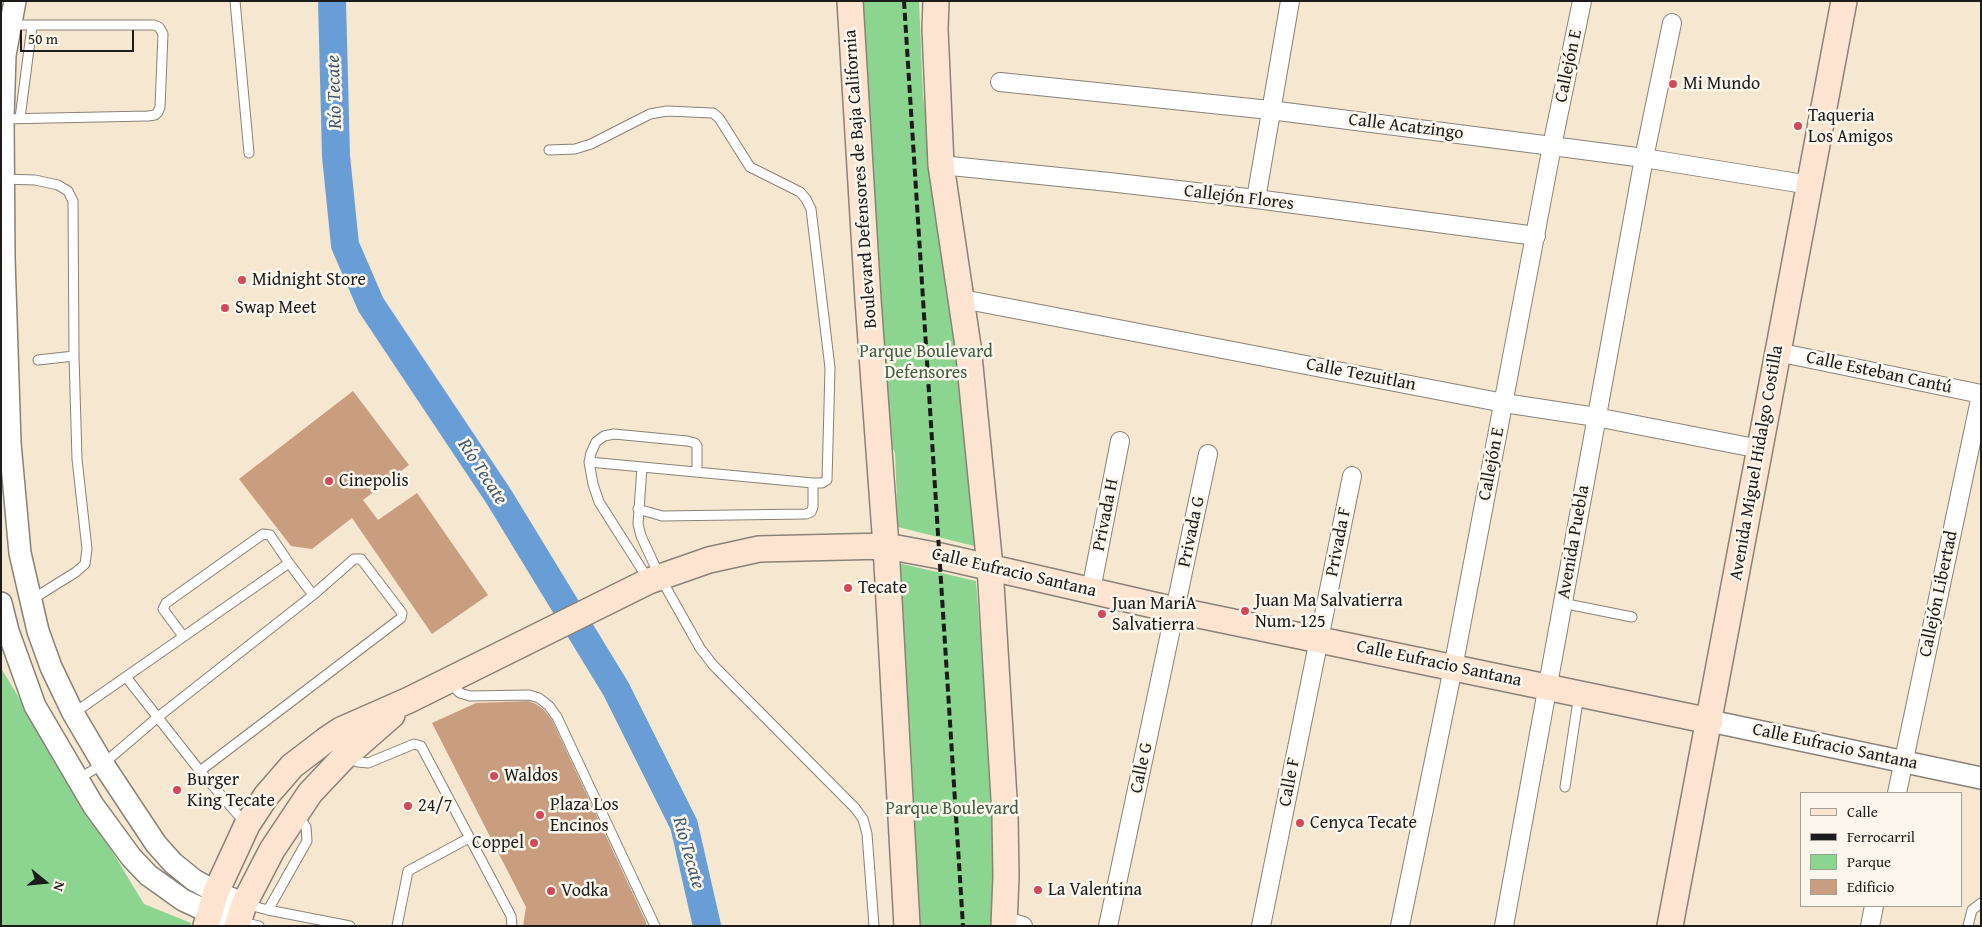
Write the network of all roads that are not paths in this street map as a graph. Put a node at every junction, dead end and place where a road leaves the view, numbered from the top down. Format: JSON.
{"nodes":[{"id":1,"x":14,"y":1,"type":"edge"},
{"id":2,"x":235,"y":1,"type":"edge"},
{"id":3,"x":850,"y":1,"type":"edge"},
{"id":4,"x":936,"y":1,"type":"edge"},
{"id":5,"x":1290,"y":1,"type":"edge"},
{"id":6,"x":1582,"y":1,"type":"edge"},
{"id":7,"x":1844,"y":1,"type":"edge"},
{"id":8,"x":1672,"y":22,"type":"dead end"},
{"id":9,"x":9,"y":25,"type":"junction"},
{"id":10,"x":32,"y":26,"type":"junction"},
{"id":11,"x":1000,"y":82,"type":"dead end"},
{"id":12,"x":1270,"y":110,"type":"junction"},
{"id":13,"x":8,"y":119,"type":"edge"},
{"id":14,"x":1552,"y":146,"type":"junction"},
{"id":15,"x":549,"y":150,"type":"dead end"},
{"id":16,"x":249,"y":153,"type":"dead end"},
{"id":17,"x":1644,"y":158,"type":"junction"},
{"id":18,"x":941,"y":165,"type":"junction"},
{"id":19,"x":3,"y":179,"type":"junction"},
{"id":20,"x":1810,"y":185,"type":"junction"},
{"id":21,"x":1256,"y":199,"type":"junction"},
{"id":22,"x":1536,"y":236,"type":"junction"},
{"id":23,"x":962,"y":299,"type":"junction"},
{"id":24,"x":1777,"y":352,"type":"junction"},
{"id":25,"x":74,"y":356,"type":"junction"},
{"id":26,"x":38,"y":360,"type":"dead end"},
{"id":27,"x":1981,"y":395,"type":"edge"},
{"id":28,"x":1504,"y":403,"type":"junction"},
{"id":29,"x":1596,"y":417,"type":"junction"},
{"id":30,"x":1120,"y":440,"type":"dead end"},
{"id":31,"x":6,"y":442,"type":"edge"},
{"id":32,"x":1760,"y":449,"type":"junction"},
{"id":33,"x":1208,"y":454,"type":"dead end"},
{"id":34,"x":590,"y":462,"type":"junction"},
{"id":35,"x":642,"y":467,"type":"junction"},
{"id":36,"x":697,"y":472,"type":"junction"},
{"id":37,"x":1352,"y":476,"type":"dead end"},
{"id":38,"x":813,"y":483,"type":"junction"},
{"id":39,"x":638,"y":509,"type":"junction"},
{"id":40,"x":886,"y":546,"type":"junction"},
{"id":41,"x":289,"y":563,"type":"junction"},
{"id":42,"x":990,"y":567,"type":"junction"},
{"id":43,"x":655,"y":579,"type":"junction"},
{"id":44,"x":1091,"y":590,"type":"junction"},
{"id":45,"x":313,"y":595,"type":"junction"},
{"id":46,"x":30,"y":600,"type":"junction"},
{"id":47,"x":1,"y":603,"type":"edge"},
{"id":48,"x":1562,"y":603,"type":"junction"},
{"id":49,"x":1175,"y":610,"type":"junction"},
{"id":50,"x":1632,"y":617,"type":"dead end"},
{"id":51,"x":183,"y":636,"type":"junction"},
{"id":52,"x":1320,"y":639,"type":"junction"},
{"id":53,"x":1452,"y":668,"type":"junction"},
{"id":54,"x":126,"y":677,"type":"junction"},
{"id":55,"x":448,"y":681,"type":"junction"},
{"id":56,"x":1547,"y":687,"type":"junction"},
{"id":57,"x":1579,"y":694,"type":"junction"},
{"id":58,"x":74,"y":713,"type":"junction"},
{"id":59,"x":158,"y":717,"type":"junction"},
{"id":60,"x":1710,"y":721,"type":"junction"},
{"id":61,"x":335,"y":748,"type":"junction"},
{"id":62,"x":1904,"y":762,"type":"junction"},
{"id":63,"x":103,"y":764,"type":"junction"},
{"id":64,"x":200,"y":771,"type":"junction"},
{"id":65,"x":1981,"y":778,"type":"edge"},
{"id":66,"x":78,"y":779,"type":"junction"},
{"id":67,"x":1565,"y":787,"type":"dead end"},
{"id":68,"x":1897,"y":792,"type":"edge"},
{"id":69,"x":296,"y":812,"type":"junction"},
{"id":70,"x":247,"y":825,"type":"junction"},
{"id":71,"x":469,"y":838,"type":"junction"},
{"id":72,"x":1981,"y":903,"type":"edge"},
{"id":73,"x":1874,"y":907,"type":"edge"},
{"id":74,"x":210,"y":910,"type":"edge"},
{"id":75,"x":268,"y":910,"type":"junction"},
{"id":76,"x":245,"y":919,"type":"edge"},
{"id":77,"x":1011,"y":924,"type":"edge"},
{"id":78,"x":350,"y":926,"type":"edge"},
{"id":79,"x":397,"y":926,"type":"edge"},
{"id":80,"x":512,"y":926,"type":"edge"},
{"id":81,"x":655,"y":926,"type":"edge"},
{"id":82,"x":874,"y":926,"type":"edge"},
{"id":83,"x":907,"y":926,"type":"edge"},
{"id":84,"x":1108,"y":926,"type":"edge"},
{"id":85,"x":1261,"y":926,"type":"edge"},
{"id":86,"x":1400,"y":926,"type":"edge"},
{"id":87,"x":1504,"y":926,"type":"edge"},
{"id":88,"x":1670,"y":926,"type":"edge"},
{"id":89,"x":1870,"y":926,"type":"edge"},
{"id":90,"x":1968,"y":926,"type":"edge"}],
"edges":[{"from":1,"to":9,"type":"street"},
{"from":2,"to":16,"type":"lane"},
{"from":3,"to":40,"type":"main road","name":"Boulevard Defensores de Baja California"},
{"from":4,"to":18,"type":"main road"},
{"from":5,"to":12,"type":"street"},
{"from":6,"to":14,"type":"street","name":"Callejón E"},
{"from":7,"to":20,"type":"main road","name":"Avenida Miguel Hidalgo Costilla"},
{"from":8,"to":17,"type":"street","name":"Avenida Puebla"},
{"from":9,"to":10,"type":"lane"},
{"from":9,"to":13,"type":"street"},
{"from":10,"to":13,"type":"lane"},
{"from":10,"to":13,"type":"lane"},
{"from":11,"to":12,"type":"street","name":"Calle Acatzingo"},
{"from":12,"to":14,"type":"street","name":"Calle Acatzingo"},
{"from":12,"to":21,"type":"street"},
{"from":13,"to":19,"type":"street"},
{"from":14,"to":17,"type":"street","name":"Calle Acatzingo"},
{"from":14,"to":22,"type":"street","name":"Callejón E"},
{"from":15,"to":38,"type":"lane"},
{"from":17,"to":20,"type":"street","name":"Calle Acatzingo"},
{"from":17,"to":29,"type":"street","name":"Avenida Puebla"},
{"from":18,"to":21,"type":"street","name":"Callejón Flores"},
{"from":18,"to":23,"type":"main road"},
{"from":19,"to":25,"type":"lane"},
{"from":19,"to":31,"type":"street"},
{"from":20,"to":24,"type":"main road","name":"Avenida Miguel Hidalgo Costilla"},
{"from":21,"to":22,"type":"street","name":"Callejón Flores"},
{"from":22,"to":28,"type":"street","name":"Callejón E"},
{"from":23,"to":28,"type":"street","name":"Calle Tezuitlan"},
{"from":23,"to":42,"type":"main road"},
{"from":24,"to":27,"type":"street","name":"Calle Esteban Cantú"},
{"from":24,"to":32,"type":"main road","name":"Avenida Miguel Hidalgo Costilla"},
{"from":25,"to":26,"type":"lane"},
{"from":25,"to":46,"type":"lane"},
{"from":27,"to":62,"type":"street","name":"Callejón Libertad"},
{"from":28,"to":29,"type":"street","name":"Calle Tezuitlan"},
{"from":28,"to":53,"type":"street","name":"Callejón E"},
{"from":29,"to":32,"type":"street","name":"Calle Tezuitlan"},
{"from":29,"to":48,"type":"street","name":"Avenida Puebla"},
{"from":30,"to":44,"type":"street","name":"Privada H"},
{"from":31,"to":46,"type":"street"},
{"from":32,"to":60,"type":"main road","name":"Avenida Miguel Hidalgo Costilla"},
{"from":33,"to":49,"type":"street","name":"Privada G"},
{"from":34,"to":35,"type":"lane"},
{"from":34,"to":36,"type":"lane"},
{"from":34,"to":43,"type":"lane"},
{"from":35,"to":36,"type":"lane"},
{"from":35,"to":39,"type":"lane"},
{"from":36,"to":38,"type":"lane"},
{"from":37,"to":52,"type":"street","name":"Privada F"},
{"from":38,"to":39,"type":"lane"},
{"from":39,"to":43,"type":"lane"},
{"from":40,"to":42,"type":"main road","name":"Calle Eufracio Santana"},
{"from":40,"to":43,"type":"main road","name":"Calle Eufracio Santana"},
{"from":40,"to":83,"type":"main road","name":"Boulevard Defensores de Baja California"},
{"from":41,"to":45,"type":"lane"},
{"from":41,"to":51,"type":"lane"},
{"from":41,"to":51,"type":"lane"},
{"from":42,"to":44,"type":"main road","name":"Calle Eufracio Santana"},
{"from":42,"to":77,"type":"main road"},
{"from":43,"to":55,"type":"main road","name":"Calle Eufracio Santana"},
{"from":43,"to":82,"type":"lane"},
{"from":44,"to":49,"type":"main road","name":"Calle Eufracio Santana"},
{"from":45,"to":59,"type":"lane"},
{"from":45,"to":64,"type":"lane"},
{"from":46,"to":58,"type":"street"},
{"from":47,"to":66,"type":"street"},
{"from":48,"to":50,"type":"lane"},
{"from":48,"to":56,"type":"street","name":"Avenida Puebla"},
{"from":49,"to":52,"type":"main road","name":"Calle Eufracio Santana"},
{"from":49,"to":84,"type":"street","name":"Calle G"},
{"from":51,"to":54,"type":"lane"},
{"from":52,"to":53,"type":"main road","name":"Calle Eufracio Santana"},
{"from":52,"to":85,"type":"street","name":"Calle F"},
{"from":53,"to":56,"type":"main road","name":"Calle Eufracio Santana"},
{"from":53,"to":86,"type":"street","name":"Callejón E"},
{"from":54,"to":58,"type":"lane"},
{"from":54,"to":59,"type":"lane"},
{"from":55,"to":61,"type":"main road","name":"Calle Eufracio Santana"},
{"from":55,"to":81,"type":"lane"},
{"from":56,"to":57,"type":"main road","name":"Calle Eufracio Santana"},
{"from":56,"to":87,"type":"street","name":"Avenida Puebla"},
{"from":57,"to":60,"type":"main road","name":"Calle Eufracio Santana"},
{"from":57,"to":67,"type":"lane"},
{"from":58,"to":63,"type":"street"},
{"from":59,"to":63,"type":"lane"},
{"from":59,"to":64,"type":"lane"},
{"from":60,"to":62,"type":"street","name":"Calle Eufracio Santana"},
{"from":60,"to":88,"type":"main road","name":"Avenida Miguel Hidalgo Costilla"},
{"from":61,"to":69,"type":"main road"},
{"from":61,"to":70,"type":"main road"},
{"from":61,"to":71,"type":"lane"},
{"from":62,"to":65,"type":"street","name":"Calle Eufracio Santana"},
{"from":62,"to":68,"type":"street","name":"Callejón Libertad"},
{"from":63,"to":66,"type":"lane"},
{"from":63,"to":74,"type":"street"},
{"from":64,"to":70,"type":"lane"},
{"from":66,"to":74,"type":"street"},
{"from":69,"to":75,"type":"lane"},
{"from":69,"to":76,"type":"main road"},
{"from":70,"to":74,"type":"main road"},
{"from":71,"to":79,"type":"lane"},
{"from":71,"to":80,"type":"lane"},
{"from":72,"to":90,"type":"lane"},
{"from":73,"to":89,"type":"street"},
{"from":74,"to":76,"type":"street"},
{"from":75,"to":76,"type":"lane"},
{"from":75,"to":78,"type":"lane"}]}
